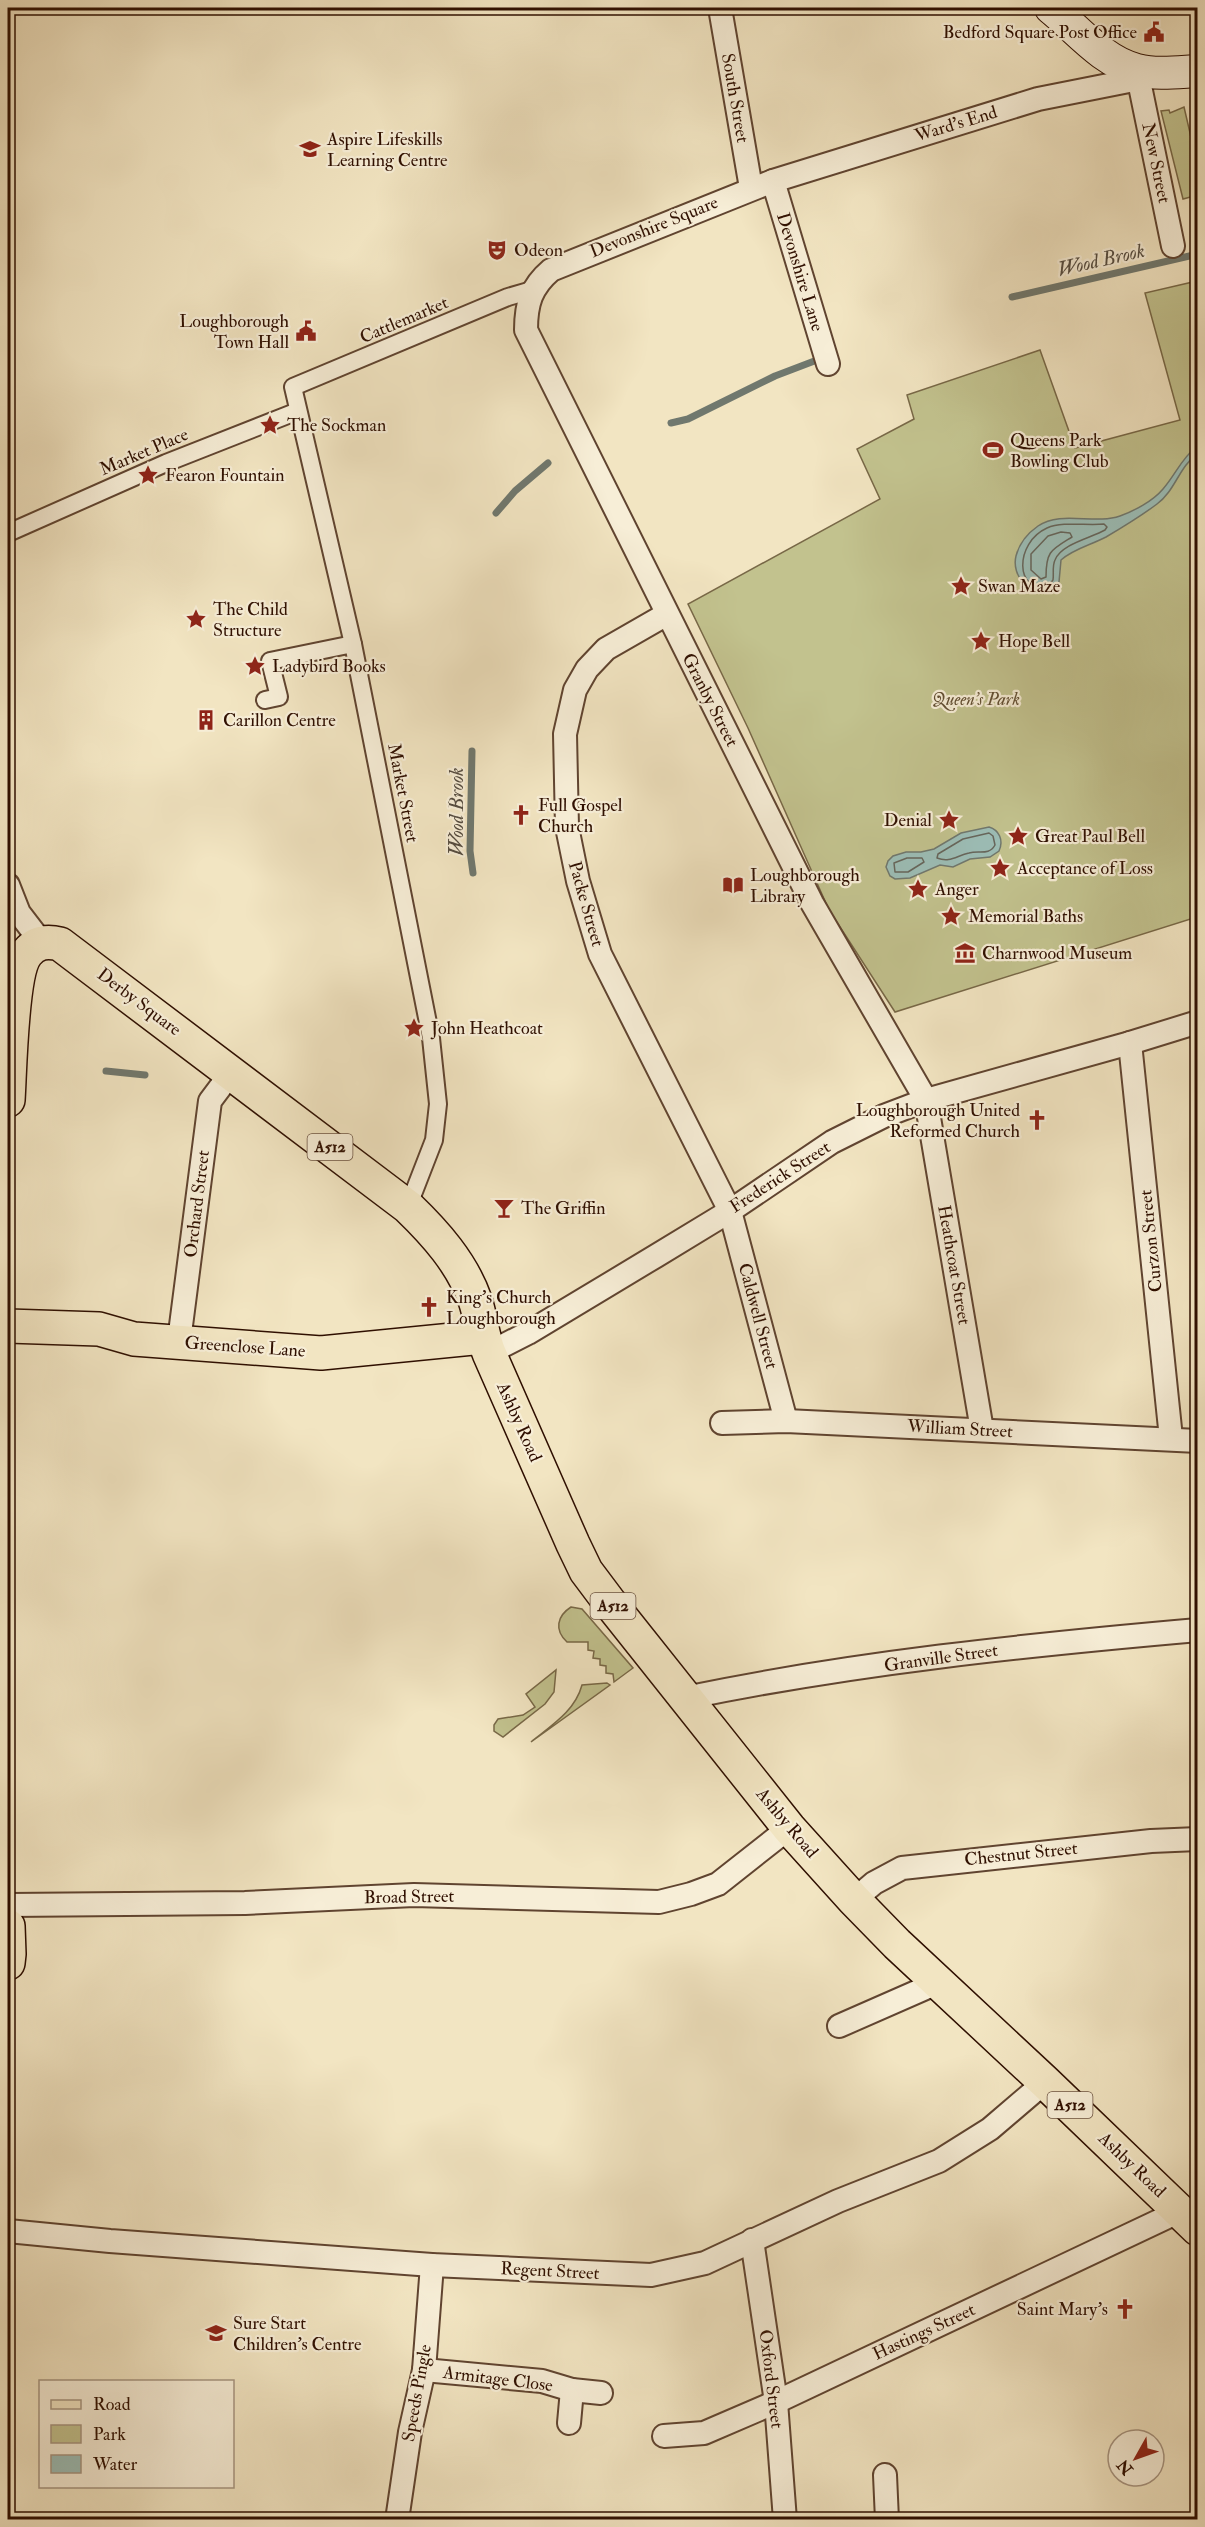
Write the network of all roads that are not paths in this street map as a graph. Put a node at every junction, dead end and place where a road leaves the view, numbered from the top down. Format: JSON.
{"nodes":[{"id":1,"x":720,"y":8,"type":"edge"},
{"id":2,"x":1051,"y":8,"type":"edge"},
{"id":3,"x":1197,"y":71,"type":"edge"},
{"id":4,"x":1146,"y":75,"type":"junction"},
{"id":5,"x":773,"y":181,"type":"junction"},
{"id":6,"x":751,"y":188,"type":"junction"},
{"id":7,"x":1173,"y":246,"type":"dead end"},
{"id":8,"x":532,"y":290,"type":"junction"},
{"id":9,"x":828,"y":364,"type":"dead end"},
{"id":10,"x":293,"y":387,"type":"joint"},
{"id":11,"x":298,"y":411,"type":"junction"},
{"id":12,"x":8,"y":533,"type":"edge"},
{"id":13,"x":667,"y":614,"type":"junction"},
{"id":14,"x":353,"y":644,"type":"junction"},
{"id":15,"x":265,"y":700,"type":"dead end"},
{"id":16,"x":8,"y":885,"type":"edge"},
{"id":17,"x":42,"y":943,"type":"junction"},
{"id":18,"x":1197,"y":1022,"type":"edge"},
{"id":19,"x":1130,"y":1043,"type":"junction"},
{"id":20,"x":231,"y":1073,"type":"junction"},
{"id":21,"x":8,"y":1092,"type":"edge"},
{"id":22,"x":8,"y":1100,"type":"edge"},
{"id":23,"x":926,"y":1100,"type":"junction"},
{"id":24,"x":408,"y":1206,"type":"junction"},
{"id":25,"x":730,"y":1211,"type":"junction"},
{"id":26,"x":8,"y":1326,"type":"edge"},
{"id":27,"x":179,"y":1341,"type":"junction"},
{"id":28,"x":486,"y":1345,"type":"junction"},
{"id":29,"x":786,"y":1421,"type":"junction"},
{"id":30,"x":722,"y":1423,"type":"dead end"},
{"id":31,"x":982,"y":1430,"type":"junction"},
{"id":32,"x":1172,"y":1438,"type":"junction"},
{"id":33,"x":1197,"y":1441,"type":"edge"},
{"id":34,"x":1197,"y":1630,"type":"edge"},
{"id":35,"x":685,"y":1698,"type":"junction"},
{"id":36,"x":789,"y":1828,"type":"junction"},
{"id":37,"x":1197,"y":1839,"type":"edge"},
{"id":38,"x":854,"y":1900,"type":"junction"},
{"id":39,"x":8,"y":1905,"type":"edge"},
{"id":40,"x":8,"y":1926,"type":"edge"},
{"id":41,"x":8,"y":1963,"type":"edge"},
{"id":42,"x":937,"y":1983,"type":"junction"},
{"id":43,"x":839,"y":2026,"type":"dead end"},
{"id":44,"x":1045,"y":2082,"type":"junction"},
{"id":45,"x":1189,"y":2220,"type":"edge"},
{"id":46,"x":8,"y":2231,"type":"edge"},
{"id":47,"x":752,"y":2240,"type":"junction"},
{"id":48,"x":432,"y":2265,"type":"junction"},
{"id":49,"x":424,"y":2370,"type":"junction"},
{"id":50,"x":572,"y":2390,"type":"junction"},
{"id":51,"x":601,"y":2393,"type":"dead end"},
{"id":52,"x":776,"y":2402,"type":"junction"},
{"id":53,"x":569,"y":2423,"type":"dead end"},
{"id":54,"x":663,"y":2436,"type":"dead end"},
{"id":55,"x":885,"y":2475,"type":"dead end"},
{"id":56,"x":397,"y":2520,"type":"edge"},
{"id":57,"x":785,"y":2520,"type":"edge"},
{"id":58,"x":887,"y":2520,"type":"edge"}],
"edges":[{"from":1,"to":6,"type":"street","name":"South Street"},
{"from":2,"to":4,"type":"main road"},
{"from":3,"to":4,"type":"main road","name":"Ward's End"},
{"from":4,"to":5,"type":"street","name":"Ward's End"},
{"from":4,"to":7,"type":"street","name":"New Street"},
{"from":5,"to":6,"type":"street","name":"Ward's End"},
{"from":5,"to":9,"type":"street","name":"Devonshire Lane"},
{"from":6,"to":8,"type":"street","name":"Devonshire Square"},
{"from":8,"to":10,"type":"street","name":"Cattlemarket"},
{"from":8,"to":13,"type":"street","name":"Granby Street"},
{"from":10,"to":11,"type":"street","name":"Market Street"},
{"from":11,"to":12,"type":"street","name":"Market Place"},
{"from":11,"to":14,"type":"street","name":"Market Street"},
{"from":13,"to":23,"type":"street","name":"Granby Street"},
{"from":13,"to":25,"type":"street","name":"Packe Street"},
{"from":14,"to":15,"type":"street"},
{"from":14,"to":24,"type":"street","name":"Market Street"},
{"from":16,"to":17,"type":"street"},
{"from":17,"to":20,"type":"main road","name":"Derby Square","number":"A512"},
{"from":17,"to":21,"type":"main road"},
{"from":18,"to":19,"type":"street","name":"Frederick Street"},
{"from":19,"to":23,"type":"street","name":"Frederick Street"},
{"from":19,"to":32,"type":"street","name":"Curzon Street"},
{"from":20,"to":24,"type":"main road","number":"A512"},
{"from":20,"to":27,"type":"street","name":"Orchard Street"},
{"from":21,"to":22,"type":"main road"},
{"from":23,"to":25,"type":"street","name":"Frederick Street"},
{"from":23,"to":31,"type":"street","name":"Heathcoat Street"},
{"from":24,"to":28,"type":"main road","number":"A512"},
{"from":25,"to":28,"type":"street","name":"Frederick Street"},
{"from":25,"to":29,"type":"street","name":"Caldwell Street"},
{"from":26,"to":27,"type":"main road","name":"Greenclose Lane"},
{"from":27,"to":28,"type":"main road","name":"Greenclose Lane"},
{"from":28,"to":35,"type":"main road","name":"Ashby Road","number":"A512"},
{"from":29,"to":30,"type":"street","name":"William Street"},
{"from":29,"to":31,"type":"street","name":"William Street"},
{"from":31,"to":32,"type":"street","name":"William Street"},
{"from":32,"to":33,"type":"street","name":"William Street"},
{"from":34,"to":35,"type":"street","name":"Granville Street"},
{"from":35,"to":36,"type":"main road","name":"Ashby Road","number":"A512"},
{"from":36,"to":38,"type":"main road","name":"Ashby Road","number":"A512"},
{"from":36,"to":39,"type":"street","name":"Broad Street"},
{"from":37,"to":38,"type":"street","name":"Chestnut Street"},
{"from":38,"to":42,"type":"main road","name":"Ashby Road","number":"A512"},
{"from":40,"to":41,"type":"main road"},
{"from":42,"to":43,"type":"street"},
{"from":42,"to":44,"type":"main road","name":"Ashby Road","number":"A512"},
{"from":44,"to":45,"type":"main road","name":"Ashby Road","number":"A512"},
{"from":44,"to":47,"type":"street","name":"Regent Street"},
{"from":45,"to":52,"type":"street","name":"Hastings Street"},
{"from":46,"to":48,"type":"street","name":"Regent Street"},
{"from":47,"to":48,"type":"street","name":"Regent Street"},
{"from":47,"to":52,"type":"street","name":"Oxford Street"},
{"from":48,"to":49,"type":"street","name":"Speeds Pingle"},
{"from":49,"to":50,"type":"street","name":"Armitage Close"},
{"from":49,"to":56,"type":"street","name":"Speeds Pingle"},
{"from":50,"to":51,"type":"street","name":"Armitage Close"},
{"from":50,"to":53,"type":"street","name":"Armitage Close"},
{"from":52,"to":54,"type":"street","name":"Hastings Street"},
{"from":52,"to":57,"type":"street","name":"Oxford Street"},
{"from":55,"to":58,"type":"street"}]}
